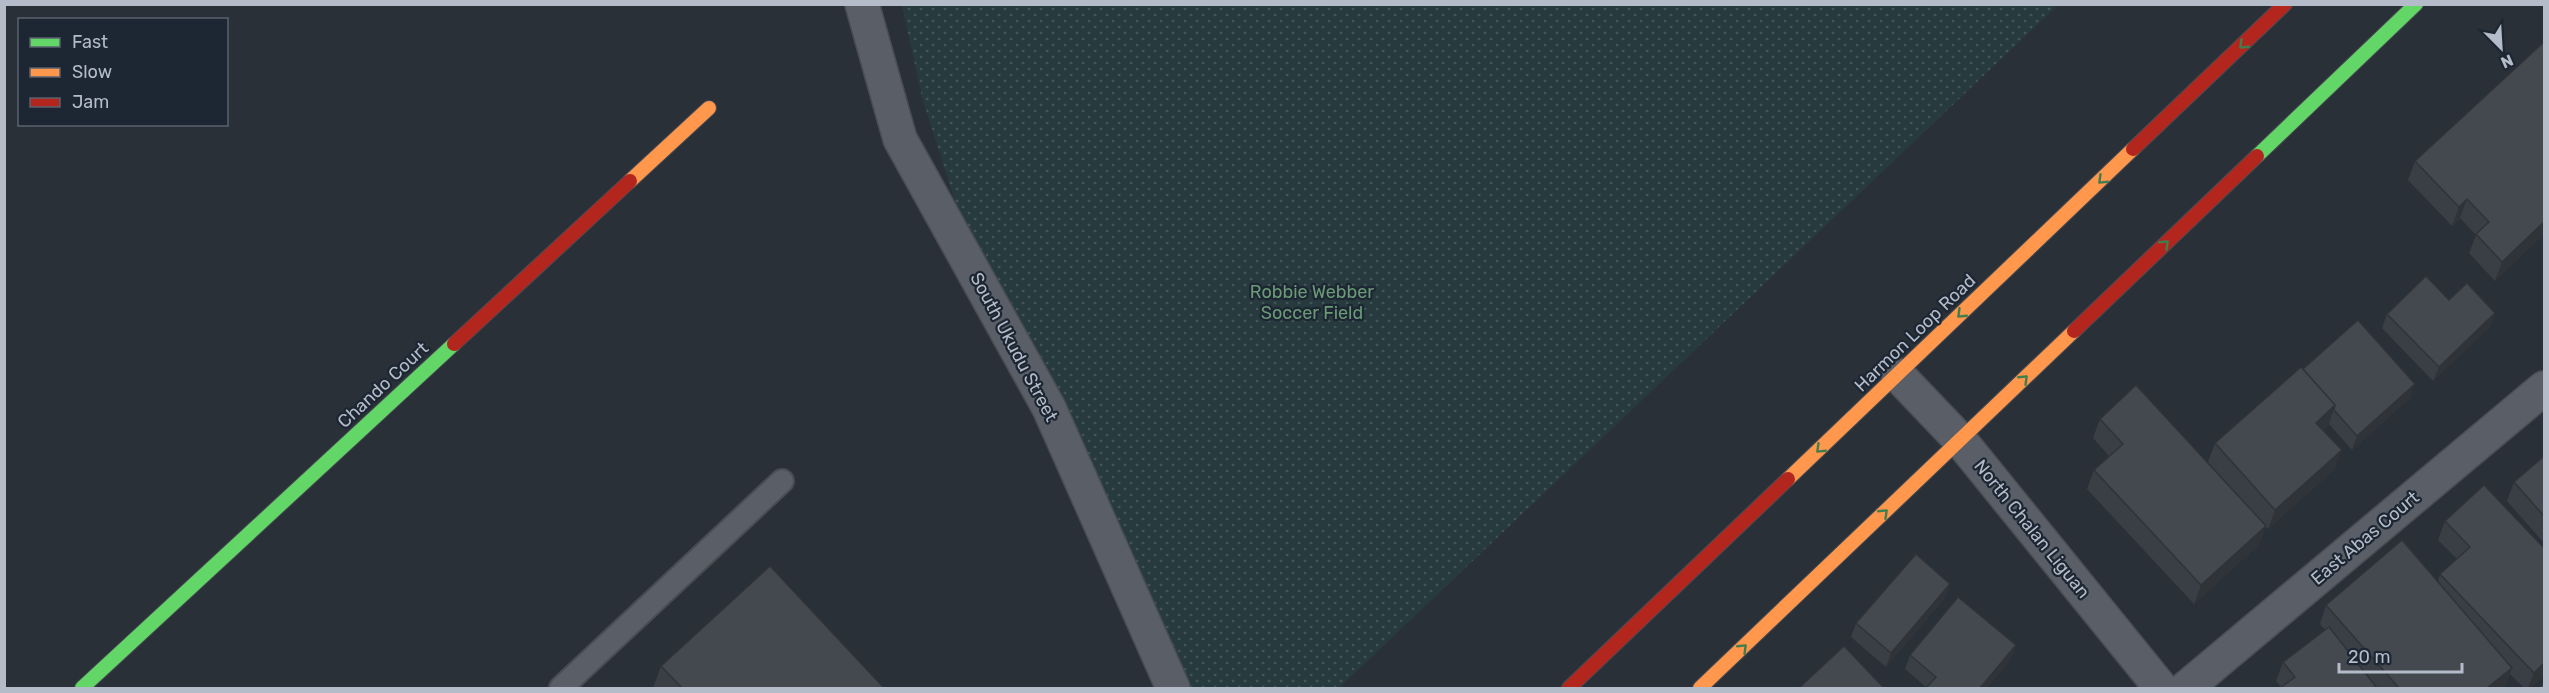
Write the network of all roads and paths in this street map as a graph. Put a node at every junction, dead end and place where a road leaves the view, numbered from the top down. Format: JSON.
{"nodes":[{"id":1,"x":862,"y":4,"type":"edge"},
{"id":2,"x":2285,"y":4,"type":"edge"},
{"id":3,"x":2416,"y":4,"type":"edge"},
{"id":4,"x":709,"y":108,"type":"dead end"},
{"id":5,"x":1898,"y":375,"type":"junction"},
{"id":6,"x":2544,"y":388,"type":"edge"},
{"id":7,"x":1960,"y":440,"type":"junction"},
{"id":8,"x":782,"y":481,"type":"dead end"},
{"id":9,"x":82,"y":688,"type":"edge"},
{"id":10,"x":561,"y":688,"type":"edge"},
{"id":11,"x":1173,"y":688,"type":"edge"},
{"id":12,"x":1569,"y":688,"type":"edge"},
{"id":13,"x":1700,"y":688,"type":"edge"},
{"id":14,"x":2161,"y":688,"type":"edge"},
{"id":15,"x":2186,"y":688,"type":"edge"}],
"edges":[{"from":1,"to":11,"type":"street","name":"South Ukudu Street"},
{"from":2,"to":5,"type":"main road","name":"Harmon Loop Road","one_way":true},
{"from":7,"to":3,"type":"main road","one_way":true},
{"from":4,"to":9,"type":"main road","name":"Chando Court"},
{"from":5,"to":7,"type":"street","name":"North Chalan Liguan"},
{"from":5,"to":12,"type":"main road","name":"Harmon Loop Road","one_way":true},
{"from":6,"to":15,"type":"street","name":"East Abas Court"},
{"from":13,"to":7,"type":"main road","one_way":true},
{"from":7,"to":14,"type":"street","name":"North Chalan Liguan"},
{"from":8,"to":10,"type":"lane"}]}
